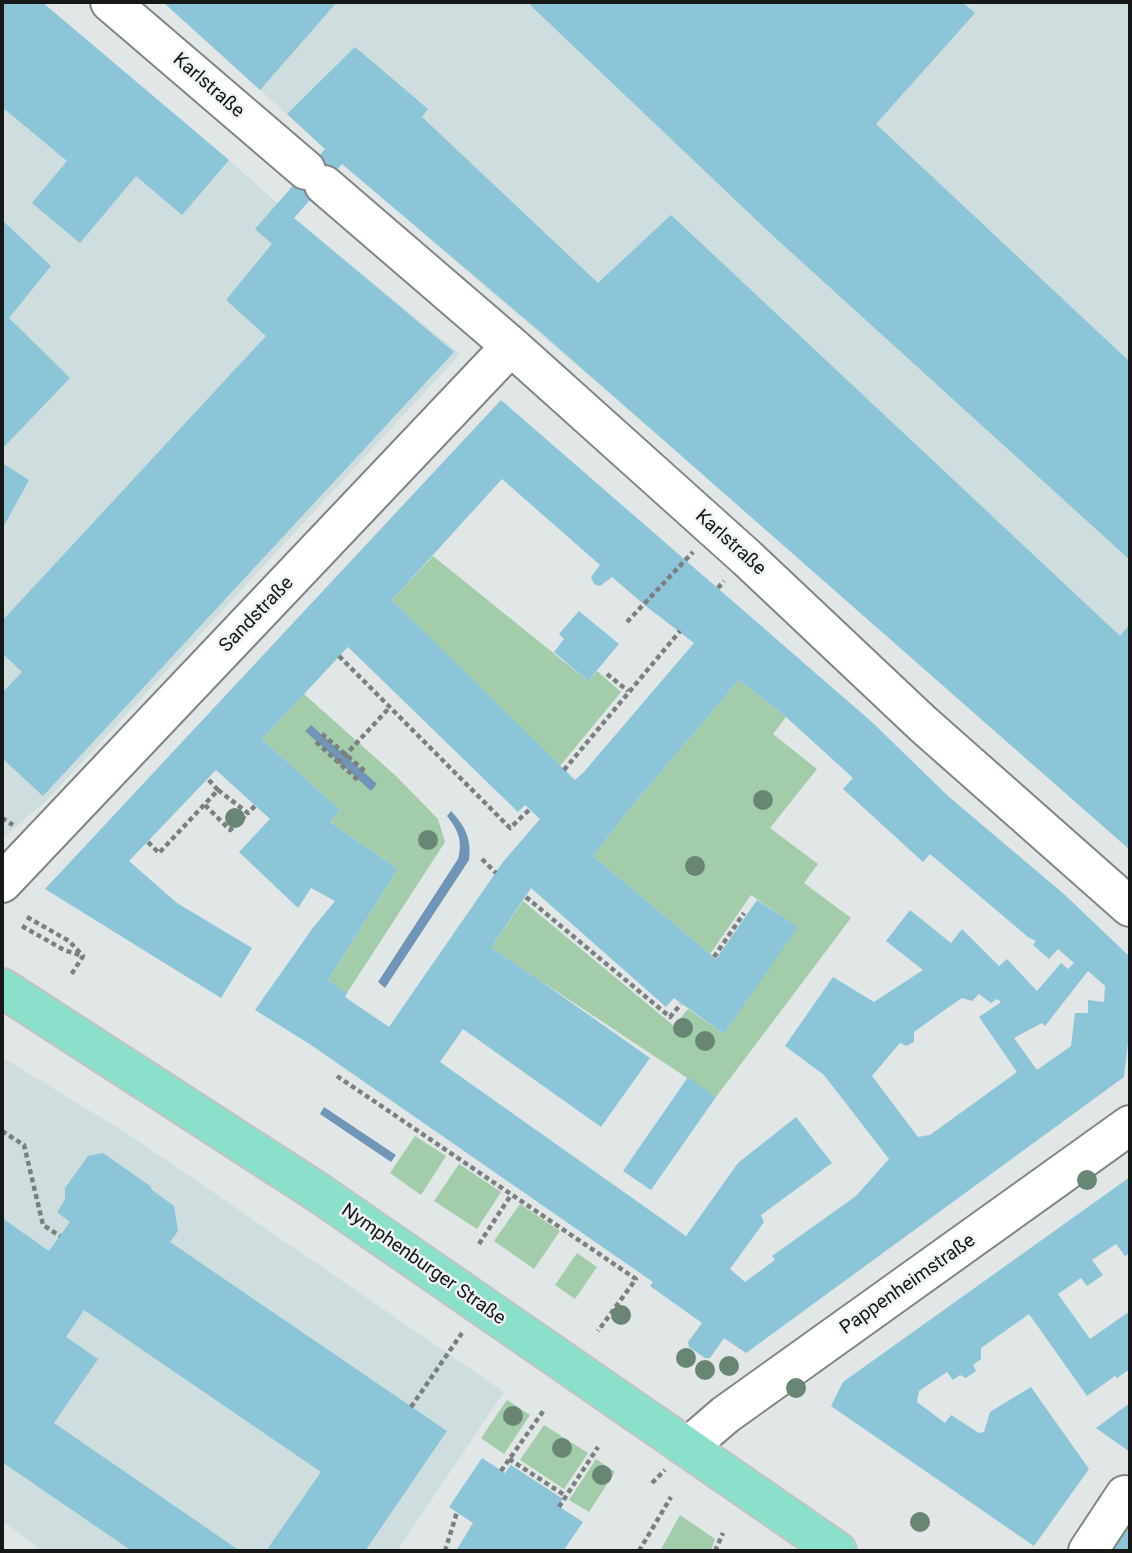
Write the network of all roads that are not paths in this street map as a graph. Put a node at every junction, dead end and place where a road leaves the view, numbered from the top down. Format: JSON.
{"nodes":[{"id":1,"x":110,"y":2,"type":"edge"},
{"id":2,"x":511,"y":346,"type":"junction"},
{"id":3,"x":2,"y":883,"type":"edge"},
{"id":4,"x":1130,"y":907,"type":"edge"},
{"id":5,"x":2,"y":988,"type":"edge"},
{"id":6,"x":1130,"y":1125,"type":"edge"},
{"id":7,"x":688,"y":1447,"type":"junction"},
{"id":8,"x":1130,"y":1499,"type":"edge"},
{"id":9,"x":837,"y":1551,"type":"edge"},
{"id":10,"x":1087,"y":1551,"type":"edge"}],
"edges":[{"from":1,"to":2,"type":"street","name":"Karlstraße"},
{"from":2,"to":3,"type":"street","name":"Sandstraße"},
{"from":2,"to":4,"type":"street","name":"Karlstraße"},
{"from":5,"to":7,"type":"main road","name":"Nymphenburger Straße"},
{"from":6,"to":7,"type":"street","name":"Pappenheimstraße"},
{"from":7,"to":9,"type":"main road","name":"Nymphenburger Straße"},
{"from":8,"to":10,"type":"street"}]}
